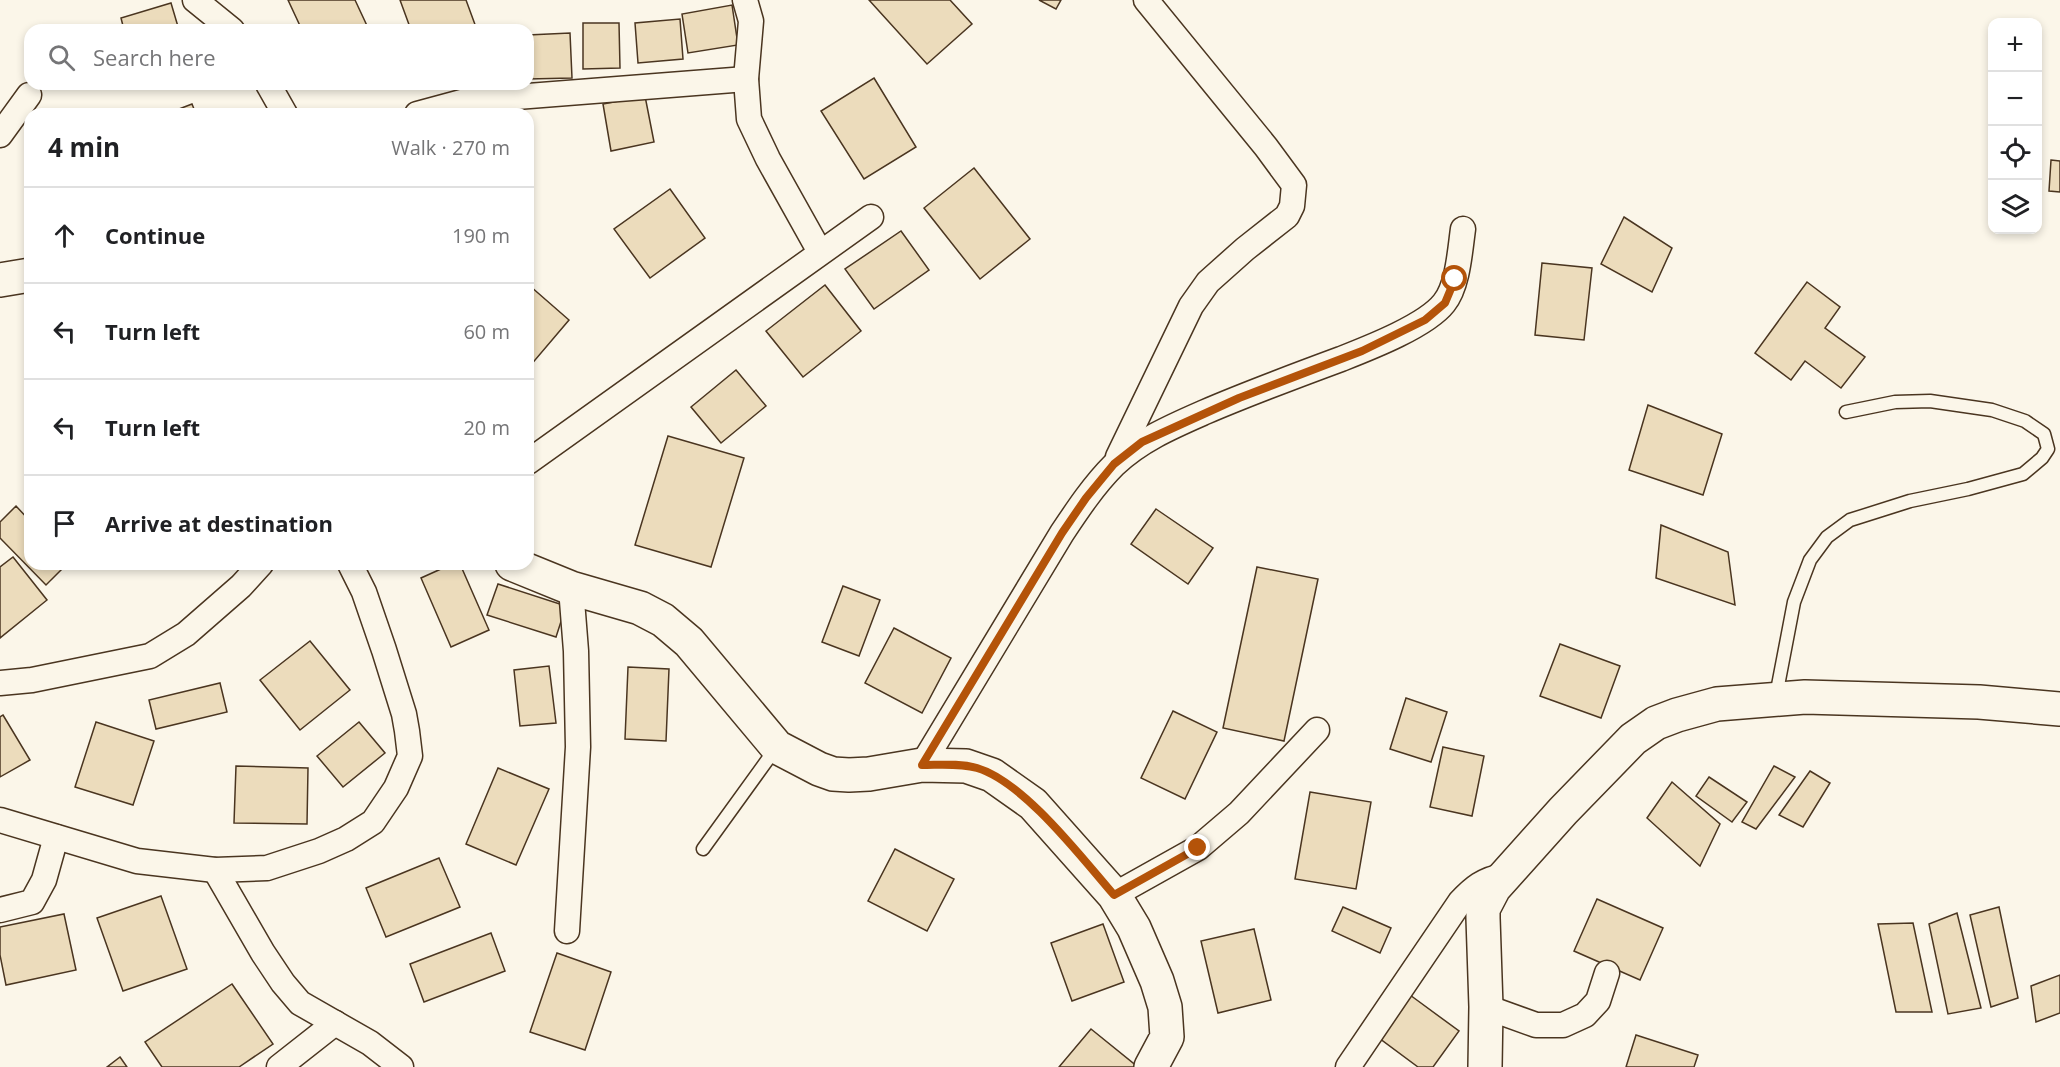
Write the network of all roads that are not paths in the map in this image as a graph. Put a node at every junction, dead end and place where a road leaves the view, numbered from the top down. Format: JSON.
{"nodes":[{"id":1,"x":195,"y":0,"type":"edge"},
{"id":2,"x":745,"y":0,"type":"edge"},
{"id":3,"x":1146,"y":0,"type":"edge"},
{"id":4,"x":225,"y":24,"type":"edge"},
{"id":5,"x":746,"y":79,"type":"junction"},
{"id":6,"x":271,"y":90,"type":"edge"},
{"id":7,"x":29,"y":95,"type":"dead end"},
{"id":8,"x":282,"y":108,"type":"edge"},
{"id":9,"x":439,"y":108,"type":"edge"},
{"id":10,"x":0,"y":135,"type":"edge"},
{"id":11,"x":871,"y":217,"type":"dead end"},
{"id":12,"x":1463,"y":229,"type":"dead end"},
{"id":13,"x":820,"y":252,"type":"junction"},
{"id":14,"x":24,"y":277,"type":"edge"},
{"id":15,"x":0,"y":280,"type":"edge"},
{"id":16,"x":1846,"y":412,"type":"dead end"},
{"id":17,"x":534,"y":458,"type":"edge"},
{"id":18,"x":1114,"y":464,"type":"junction"},
{"id":19,"x":256,"y":570,"type":"edge"},
{"id":20,"x":353,"y":570,"type":"edge"},
{"id":21,"x":527,"y":570,"type":"edge"},
{"id":22,"x":571,"y":588,"type":"junction"},
{"id":23,"x":0,"y":683,"type":"edge"},
{"id":24,"x":1775,"y":700,"type":"junction"},
{"id":25,"x":2060,"y":709,"type":"edge"},
{"id":26,"x":1317,"y":730,"type":"dead end"},
{"id":27,"x":777,"y":747,"type":"junction"},
{"id":28,"x":922,"y":765,"type":"junction"},
{"id":29,"x":0,"y":820,"type":"edge"},
{"id":30,"x":56,"y":837,"type":"junction"},
{"id":31,"x":703,"y":849,"type":"dead end"},
{"id":32,"x":215,"y":870,"type":"junction"},
{"id":33,"x":1503,"y":876,"type":"junction"},
{"id":34,"x":1114,"y":895,"type":"junction"},
{"id":35,"x":0,"y":910,"type":"edge"},
{"id":36,"x":567,"y":931,"type":"dead end"},
{"id":37,"x":1607,"y":973,"type":"dead end"},
{"id":38,"x":1486,"y":1007,"type":"junction"},
{"id":39,"x":335,"y":1023,"type":"junction"},
{"id":40,"x":279,"y":1067,"type":"edge"},
{"id":41,"x":400,"y":1067,"type":"edge"},
{"id":42,"x":1151,"y":1067,"type":"edge"},
{"id":43,"x":1348,"y":1067,"type":"edge"},
{"id":44,"x":1485,"y":1067,"type":"edge"}],
"edges":[{"from":1,"to":4,"type":"street"},
{"from":2,"to":5,"type":"street"},
{"from":3,"to":18,"type":"street"},
{"from":5,"to":9,"type":"street"},
{"from":5,"to":13,"type":"street"},
{"from":6,"to":8,"type":"street"},
{"from":7,"to":10,"type":"street"},
{"from":11,"to":13,"type":"street"},
{"from":12,"to":18,"type":"street"},
{"from":13,"to":17,"type":"street"},
{"from":14,"to":15,"type":"street"},
{"from":16,"to":24,"type":"lane"},
{"from":18,"to":28,"type":"street"},
{"from":19,"to":23,"type":"street"},
{"from":20,"to":32,"type":"street"},
{"from":21,"to":22,"type":"street"},
{"from":22,"to":27,"type":"street"},
{"from":22,"to":36,"type":"street"},
{"from":24,"to":25,"type":"street"},
{"from":24,"to":33,"type":"street"},
{"from":26,"to":34,"type":"street"},
{"from":27,"to":28,"type":"street"},
{"from":27,"to":31,"type":"lane"},
{"from":28,"to":34,"type":"street"},
{"from":29,"to":30,"type":"street"},
{"from":30,"to":32,"type":"street"},
{"from":30,"to":35,"type":"street"},
{"from":32,"to":39,"type":"street"},
{"from":33,"to":38,"type":"street"},
{"from":33,"to":43,"type":"street"},
{"from":34,"to":42,"type":"street"},
{"from":37,"to":38,"type":"street"},
{"from":38,"to":44,"type":"street"},
{"from":39,"to":40,"type":"street"},
{"from":39,"to":41,"type":"street"}]}
